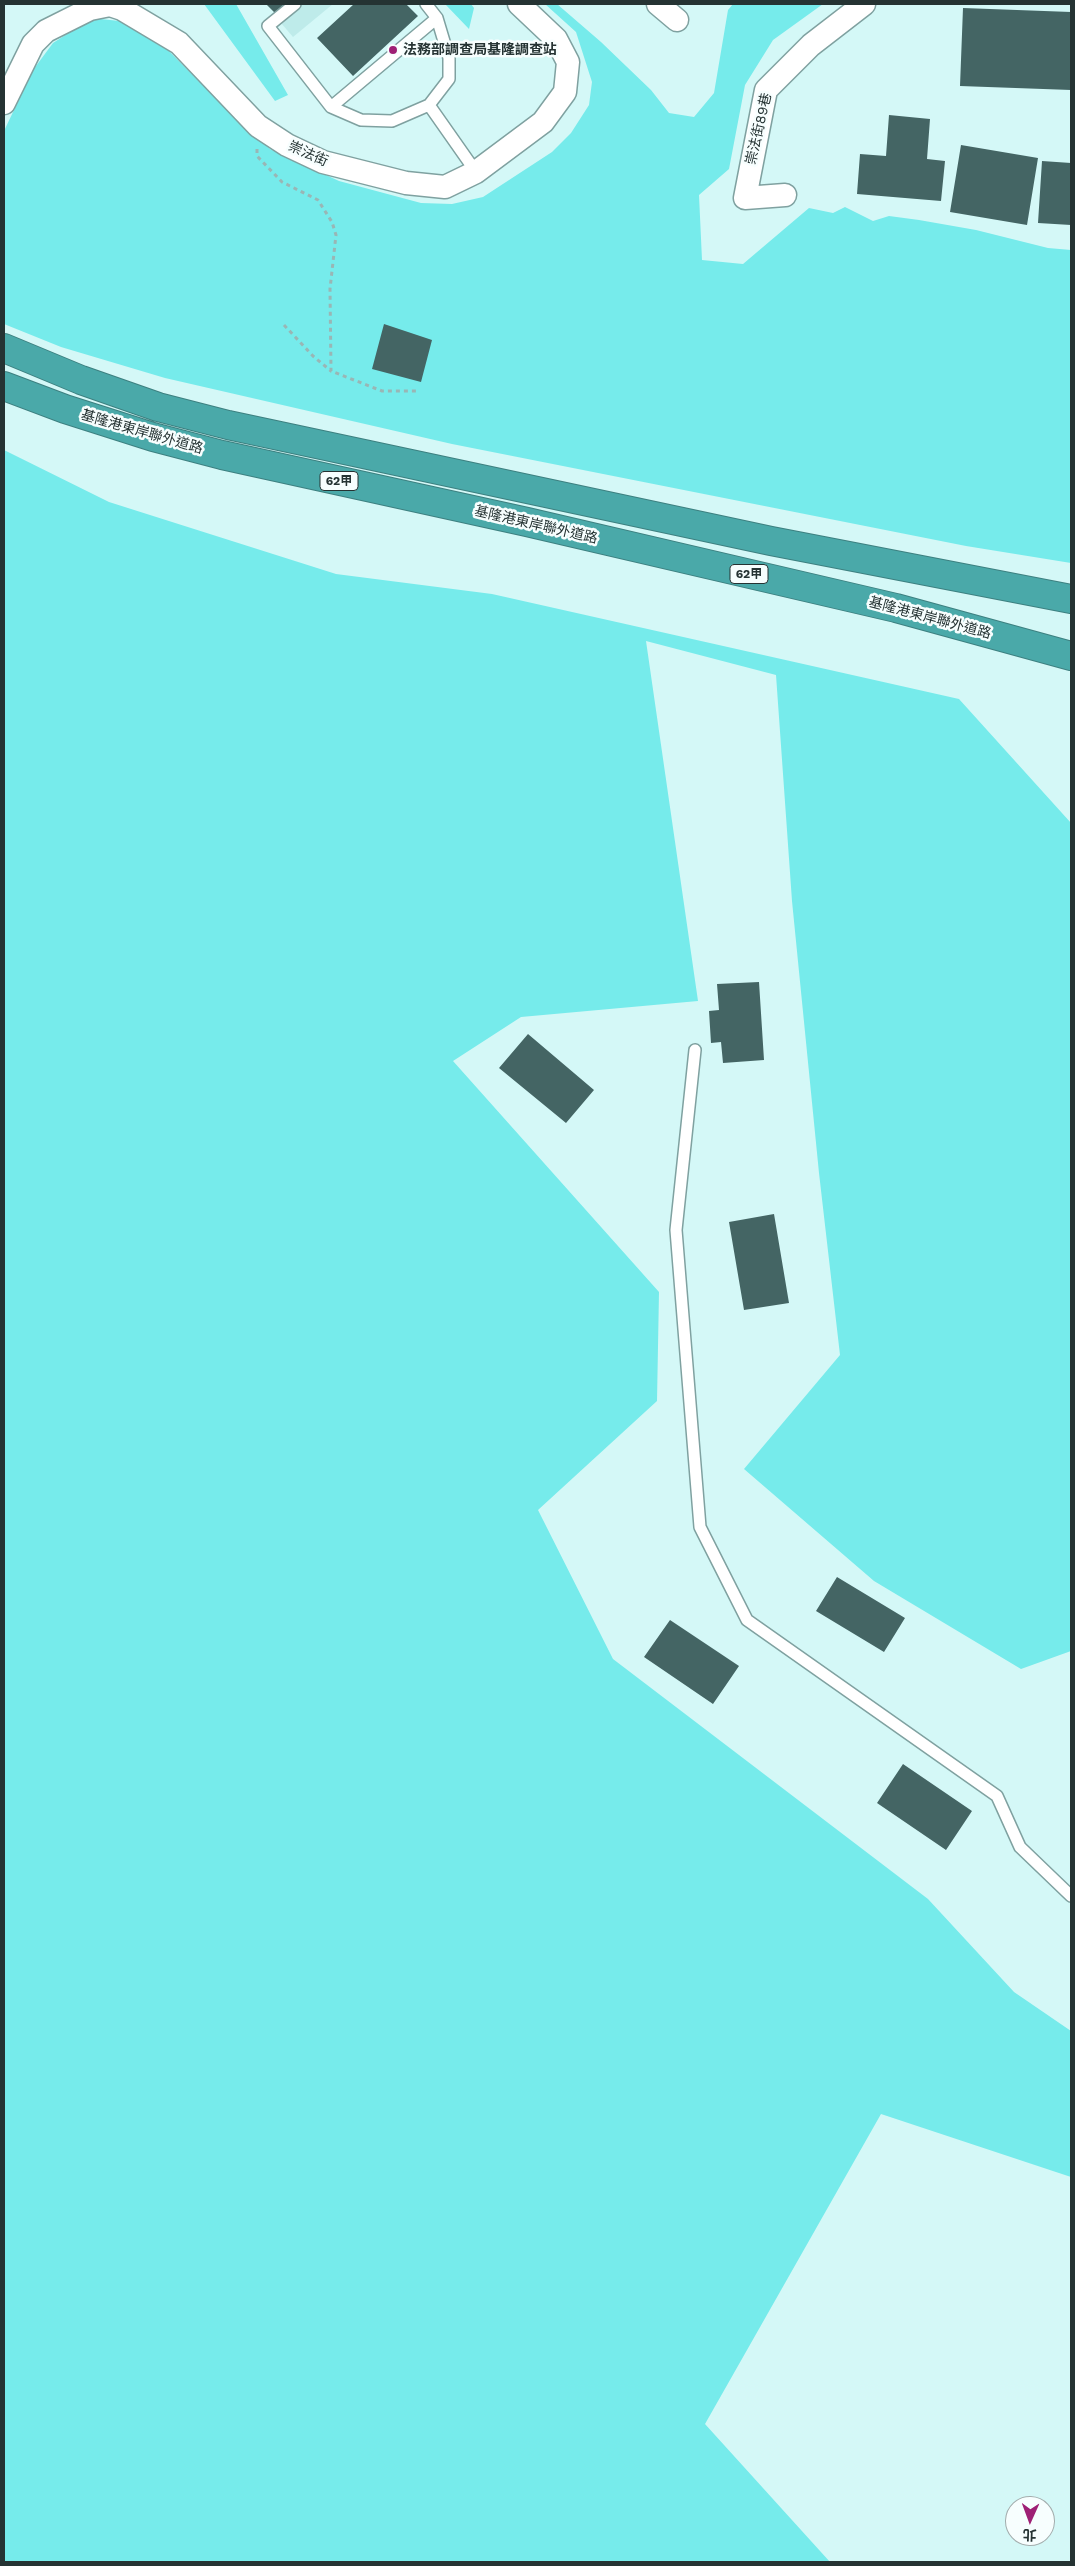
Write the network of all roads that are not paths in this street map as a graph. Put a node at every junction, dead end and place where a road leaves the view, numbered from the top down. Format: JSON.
{"nodes":[{"id":1,"x":295,"y":4,"type":"edge"},
{"id":2,"x":426,"y":4,"type":"edge"},
{"id":3,"x":519,"y":4,"type":"edge"},
{"id":4,"x":658,"y":4,"type":"edge"},
{"id":5,"x":864,"y":4,"type":"edge"},
{"id":6,"x":438,"y":18,"type":"junction"},
{"id":7,"x":677,"y":20,"type":"dead end"},
{"id":8,"x":4,"y":103,"type":"edge"},
{"id":9,"x":429,"y":105,"type":"junction"},
{"id":10,"x":331,"y":107,"type":"junction"},
{"id":11,"x":476,"y":172,"type":"junction"},
{"id":12,"x":785,"y":195,"type":"dead end"},
{"id":13,"x":4,"y":348,"type":"edge"},
{"id":14,"x":4,"y":386,"type":"edge"},
{"id":15,"x":1071,"y":599,"type":"edge"},
{"id":16,"x":1071,"y":656,"type":"edge"},
{"id":17,"x":695,"y":1050,"type":"dead end"},
{"id":18,"x":1071,"y":1896,"type":"edge"}],
"edges":[{"from":1,"to":10,"type":"lane"},
{"from":2,"to":6,"type":"lane"},
{"from":3,"to":11,"type":"street","name":"崇法街"},
{"from":4,"to":7,"type":"street"},
{"from":5,"to":12,"type":"street","name":"崇法街89巷"},
{"from":6,"to":9,"type":"lane"},
{"from":6,"to":10,"type":"lane"},
{"from":8,"to":11,"type":"street","name":"崇法街"},
{"from":9,"to":10,"type":"lane"},
{"from":9,"to":11,"type":"lane"},
{"from":13,"to":15,"type":"highway","name":"基隆港東岸聯外道路","number":"62甲"},
{"from":14,"to":16,"type":"highway","name":"基隆港東岸聯外道路","number":"62甲"},
{"from":17,"to":18,"type":"lane"}]}
